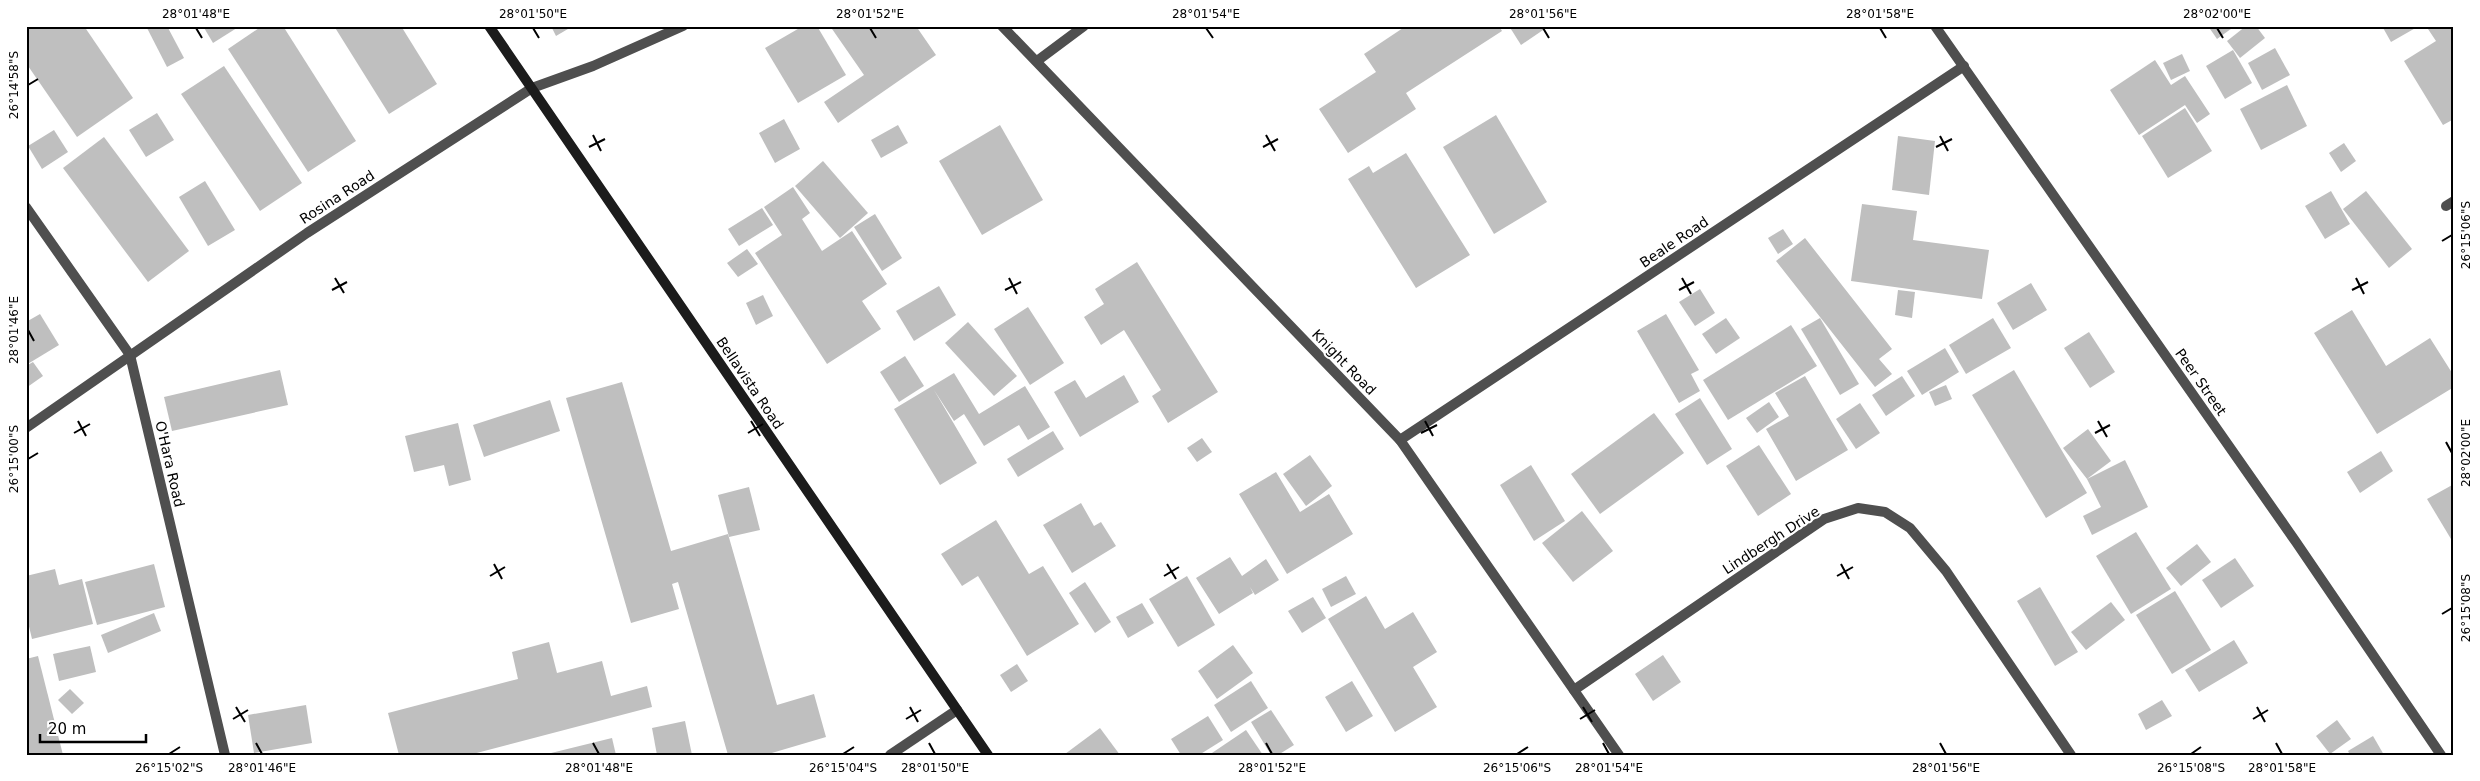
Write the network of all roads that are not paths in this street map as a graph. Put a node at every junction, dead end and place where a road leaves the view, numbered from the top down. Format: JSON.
{"nodes":[{"id":1,"x":489,"y":26,"type":"edge"},
{"id":2,"x":683,"y":26,"type":"edge"},
{"id":3,"x":1002,"y":26,"type":"edge"},
{"id":4,"x":1084,"y":26,"type":"edge"},
{"id":5,"x":1935,"y":26,"type":"edge"},
{"id":6,"x":1037,"y":61,"type":"junction"},
{"id":7,"x":1964,"y":66,"type":"junction"},
{"id":8,"x":532,"y":88,"type":"junction"},
{"id":9,"x":26,"y":207,"type":"edge"},
{"id":10,"x":130,"y":356,"type":"junction"},
{"id":11,"x":26,"y":428,"type":"edge"},
{"id":12,"x":1400,"y":440,"type":"junction"},
{"id":13,"x":1574,"y":690,"type":"junction"},
{"id":14,"x":957,"y":710,"type":"junction"},
{"id":15,"x":225,"y":755,"type":"edge"},
{"id":16,"x":890,"y":755,"type":"edge"},
{"id":17,"x":988,"y":755,"type":"edge"},
{"id":18,"x":1619,"y":755,"type":"edge"},
{"id":19,"x":2071,"y":755,"type":"edge"},
{"id":20,"x":2441,"y":755,"type":"edge"}],
"edges":[{"from":1,"to":8,"type":"street","name":"Bellavista Road"},
{"from":2,"to":8,"type":"street","name":"Rosina Road"},
{"from":3,"to":6,"type":"street","name":"Knight Road"},
{"from":4,"to":6,"type":"street"},
{"from":5,"to":7,"type":"street","name":"Peer Street"},
{"from":6,"to":12,"type":"street","name":"Knight Road"},
{"from":7,"to":12,"type":"street","name":"Beale Road"},
{"from":7,"to":20,"type":"street","name":"Peer Street"},
{"from":8,"to":10,"type":"street","name":"Rosina Road"},
{"from":8,"to":14,"type":"street","name":"Bellavista Road"},
{"from":9,"to":10,"type":"street","name":"O'Hara Road"},
{"from":10,"to":11,"type":"street","name":"Rosina Road"},
{"from":10,"to":15,"type":"street","name":"O'Hara Road"},
{"from":12,"to":13,"type":"street","name":"Knight Road"},
{"from":13,"to":18,"type":"street","name":"Knight Road"},
{"from":13,"to":19,"type":"street","name":"Lindbergh Drive"},
{"from":14,"to":16,"type":"street"},
{"from":14,"to":17,"type":"street","name":"Bellavista Road"}]}
